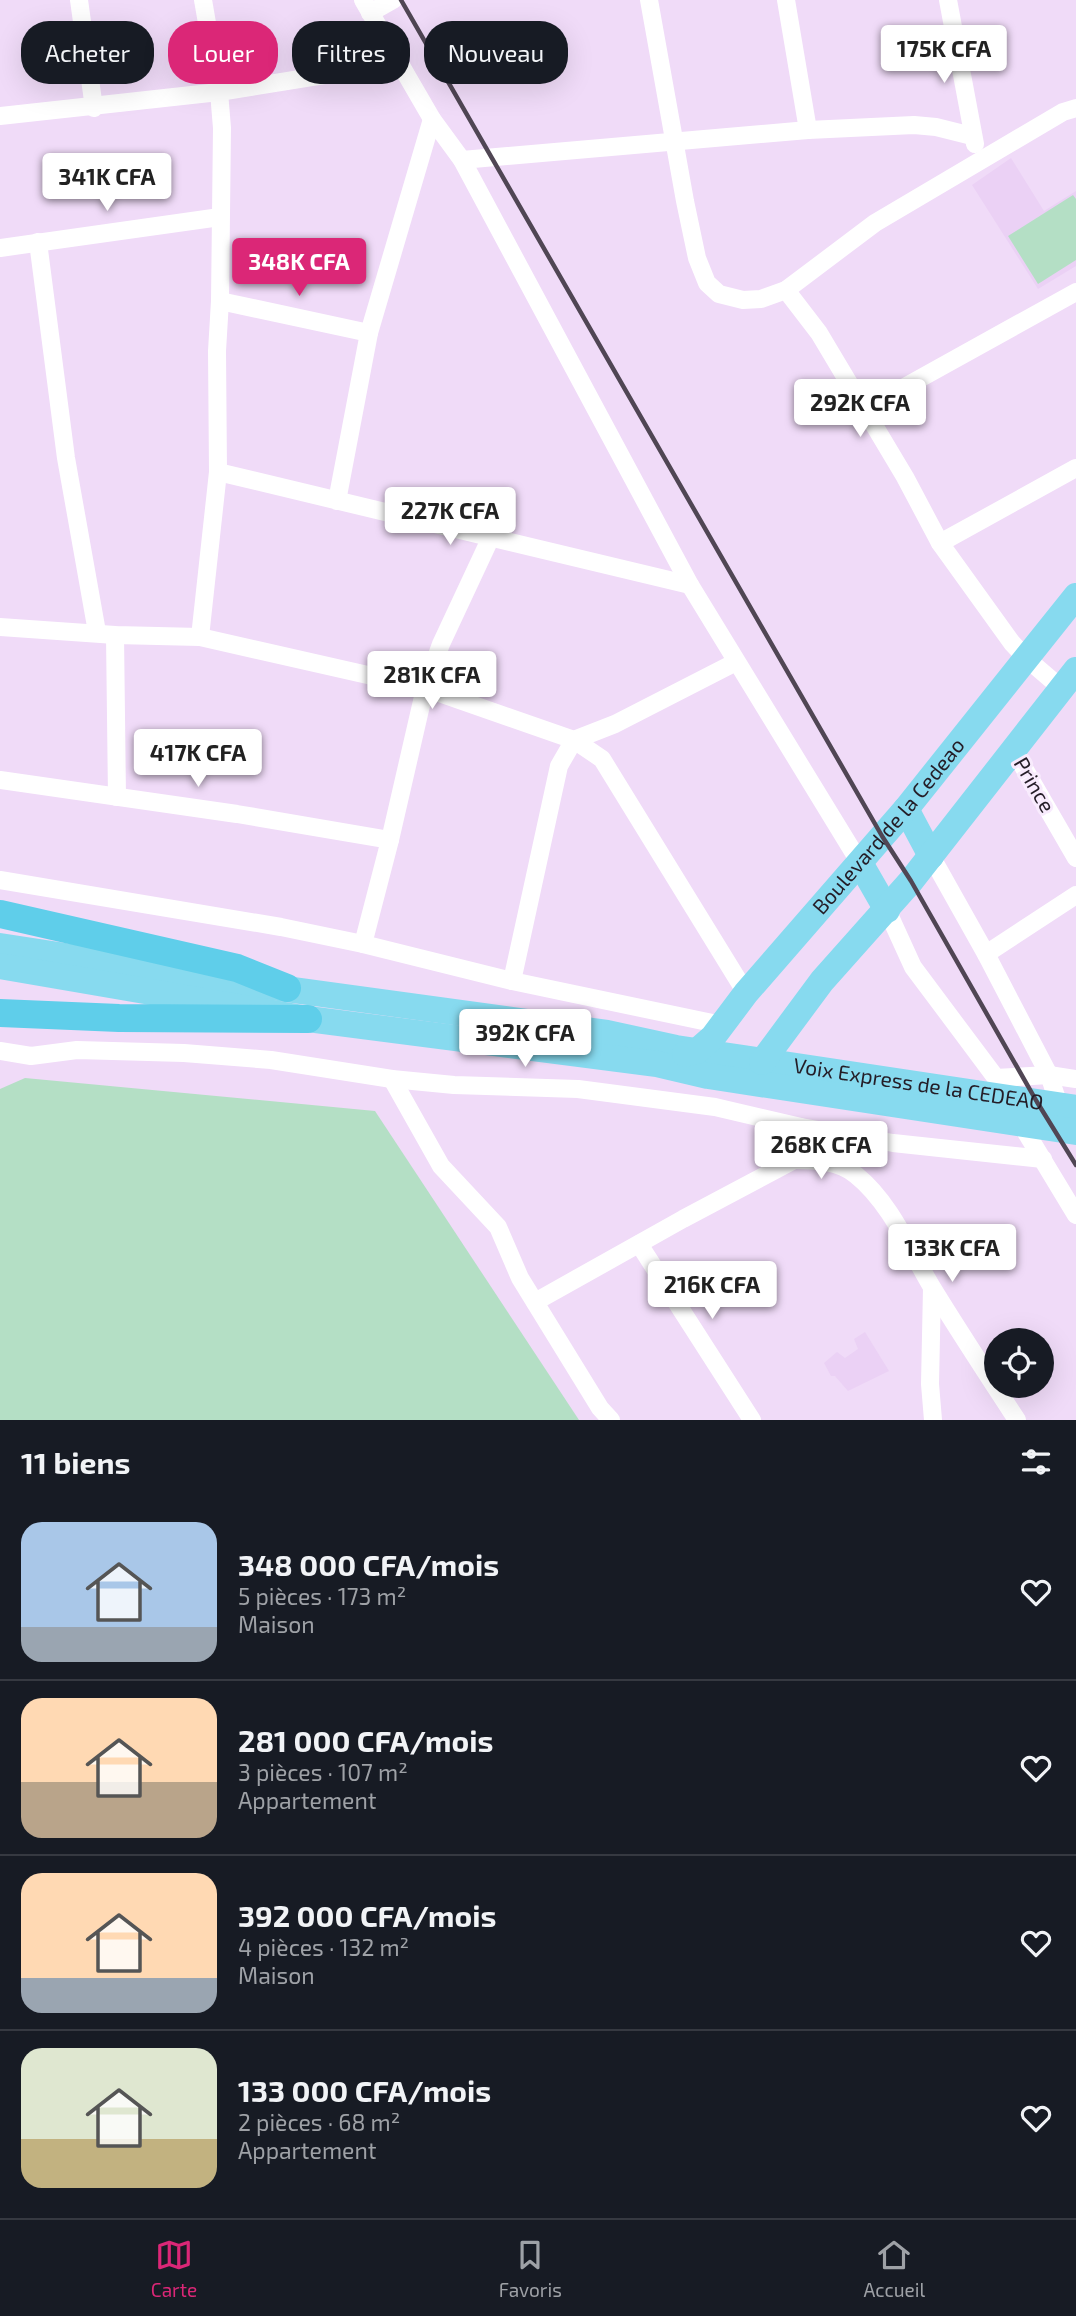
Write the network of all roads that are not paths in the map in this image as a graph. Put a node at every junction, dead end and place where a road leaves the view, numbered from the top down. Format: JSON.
{"nodes":[{"id":1,"x":79,"y":0,"type":"edge"},
{"id":2,"x":203,"y":0,"type":"edge"},
{"id":3,"x":393,"y":0,"type":"edge"},
{"id":4,"x":649,"y":0,"type":"edge"},
{"id":5,"x":786,"y":0,"type":"edge"},
{"id":6,"x":948,"y":0,"type":"edge"},
{"id":7,"x":366,"y":6,"type":"edge"},
{"id":8,"x":292,"y":80,"type":"edge"},
{"id":9,"x":410,"y":82,"type":"edge"},
{"id":10,"x":219,"y":92,"type":"junction"},
{"id":11,"x":94,"y":108,"type":"junction"},
{"id":12,"x":1076,"y":108,"type":"edge"},
{"id":13,"x":0,"y":116,"type":"edge"},
{"id":14,"x":432,"y":119,"type":"junction"},
{"id":15,"x":808,"y":130,"type":"junction"},
{"id":16,"x":972,"y":136,"type":"junction"},
{"id":17,"x":675,"y":140,"type":"junction"},
{"id":18,"x":462,"y":160,"type":"junction"},
{"id":19,"x":980,"y":160,"type":"junction"},
{"id":20,"x":220,"y":217,"type":"junction"},
{"id":21,"x":38,"y":242,"type":"junction"},
{"id":22,"x":0,"y":248,"type":"edge"},
{"id":23,"x":786,"y":290,"type":"junction"},
{"id":24,"x":1076,"y":292,"type":"edge"},
{"id":25,"x":220,"y":301,"type":"junction"},
{"id":26,"x":369,"y":333,"type":"junction"},
{"id":27,"x":865,"y":409,"type":"junction"},
{"id":28,"x":1076,"y":468,"type":"edge"},
{"id":29,"x":218,"y":472,"type":"junction"},
{"id":30,"x":337,"y":501,"type":"junction"},
{"id":31,"x":491,"y":537,"type":"junction"},
{"id":32,"x":940,"y":543,"type":"junction"},
{"id":33,"x":690,"y":585,"type":"junction"},
{"id":34,"x":1076,"y":596,"type":"edge"},
{"id":35,"x":0,"y":627,"type":"edge"},
{"id":36,"x":106,"y":633,"type":"junction"},
{"id":37,"x":200,"y":637,"type":"junction"},
{"id":38,"x":1026,"y":658,"type":"junction"},
{"id":39,"x":736,"y":662,"type":"junction"},
{"id":40,"x":1069,"y":679,"type":"edge"},
{"id":41,"x":425,"y":688,"type":"junction"},
{"id":42,"x":574,"y":740,"type":"junction"},
{"id":43,"x":1013,"y":749,"type":"junction"},
{"id":44,"x":0,"y":780,"type":"edge"},
{"id":45,"x":117,"y":797,"type":"junction"},
{"id":46,"x":906,"y":809,"type":"junction"},
{"id":47,"x":390,"y":840,"type":"junction"},
{"id":48,"x":931,"y":856,"type":"junction"},
{"id":49,"x":1076,"y":858,"type":"edge"},
{"id":50,"x":860,"y":863,"type":"junction"},
{"id":51,"x":0,"y":880,"type":"edge"},
{"id":52,"x":1076,"y":895,"type":"edge"},
{"id":53,"x":887,"y":910,"type":"junction"},
{"id":54,"x":0,"y":914,"type":"edge"},
{"id":55,"x":363,"y":944,"type":"junction"},
{"id":56,"x":0,"y":946,"type":"edge"},
{"id":57,"x":986,"y":954,"type":"junction"},
{"id":58,"x":0,"y":966,"type":"edge"},
{"id":59,"x":512,"y":981,"type":"junction"},
{"id":60,"x":287,"y":988,"type":"junction"},
{"id":61,"x":746,"y":993,"type":"junction"},
{"id":62,"x":0,"y":1013,"type":"edge"},
{"id":63,"x":308,"y":1019,"type":"junction"},
{"id":64,"x":722,"y":1026,"type":"junction"},
{"id":65,"x":0,"y":1051,"type":"edge"},
{"id":66,"x":697,"y":1051,"type":"junction"},
{"id":67,"x":762,"y":1062,"type":"junction"},
{"id":68,"x":657,"y":1063,"type":"junction"},
{"id":69,"x":1049,"y":1075,"type":"junction"},
{"id":70,"x":708,"y":1076,"type":"junction"},
{"id":71,"x":392,"y":1079,"type":"junction"},
{"id":72,"x":1076,"y":1079,"type":"edge"},
{"id":73,"x":1067,"y":1107,"type":"edge"},
{"id":74,"x":1021,"y":1124,"type":"junction"},
{"id":75,"x":801,"y":1127,"type":"junction"},
{"id":76,"x":1076,"y":1132,"type":"edge"},
{"id":77,"x":1042,"y":1159,"type":"junction"},
{"id":78,"x":794,"y":1160,"type":"junction"},
{"id":79,"x":1076,"y":1215,"type":"edge"},
{"id":80,"x":639,"y":1244,"type":"junction"},
{"id":81,"x":932,"y":1288,"type":"junction"},
{"id":82,"x":535,"y":1302,"type":"junction"},
{"id":83,"x":611,"y":1420,"type":"edge"},
{"id":84,"x":752,"y":1420,"type":"edge"},
{"id":85,"x":933,"y":1420,"type":"edge"},
{"id":86,"x":1017,"y":1420,"type":"edge"}],
"edges":[{"from":1,"to":11,"type":"street"},
{"from":2,"to":10,"type":"street"},
{"from":3,"to":7,"type":"street"},
{"from":4,"to":17,"type":"street"},
{"from":5,"to":15,"type":"street"},
{"from":6,"to":16,"type":"street"},
{"from":8,"to":10,"type":"street"},
{"from":9,"to":14,"type":"street"},
{"from":10,"to":11,"type":"street"},
{"from":10,"to":20,"type":"street"},
{"from":11,"to":13,"type":"street"},
{"from":12,"to":19,"type":"street"},
{"from":14,"to":18,"type":"street"},
{"from":14,"to":26,"type":"street"},
{"from":15,"to":16,"type":"street"},
{"from":15,"to":17,"type":"street"},
{"from":16,"to":19,"type":"street"},
{"from":17,"to":18,"type":"street"},
{"from":17,"to":23,"type":"street"},
{"from":18,"to":33,"type":"street"},
{"from":19,"to":23,"type":"street"},
{"from":20,"to":21,"type":"street"},
{"from":20,"to":25,"type":"street"},
{"from":21,"to":22,"type":"street"},
{"from":21,"to":36,"type":"street"},
{"from":23,"to":27,"type":"street"},
{"from":24,"to":27,"type":"street"},
{"from":25,"to":26,"type":"street"},
{"from":25,"to":29,"type":"street"},
{"from":26,"to":30,"type":"street"},
{"from":27,"to":32,"type":"street"},
{"from":28,"to":32,"type":"street"},
{"from":29,"to":30,"type":"street"},
{"from":29,"to":37,"type":"street"},
{"from":30,"to":31,"type":"street"},
{"from":31,"to":33,"type":"street"},
{"from":31,"to":41,"type":"street"},
{"from":32,"to":38,"type":"street"},
{"from":33,"to":39,"type":"street"},
{"from":34,"to":38,"type":"main road","name":"Boulevard de la Cedeao"},
{"from":35,"to":36,"type":"street"},
{"from":36,"to":37,"type":"street"},
{"from":36,"to":45,"type":"street"},
{"from":37,"to":41,"type":"street"},
{"from":38,"to":40,"type":"street"},
{"from":38,"to":46,"type":"main road","name":"Boulevard de la Cedeao"},
{"from":39,"to":42,"type":"street"},
{"from":39,"to":50,"type":"street"},
{"from":40,"to":43,"type":"main road"},
{"from":41,"to":42,"type":"street"},
{"from":41,"to":47,"type":"street"},
{"from":42,"to":59,"type":"street"},
{"from":42,"to":61,"type":"street"},
{"from":43,"to":48,"type":"main road"},
{"from":43,"to":49,"type":"street","name":"Prince"},
{"from":44,"to":45,"type":"street"},
{"from":45,"to":47,"type":"street"},
{"from":46,"to":48,"type":"main road"},
{"from":46,"to":50,"type":"main road","name":"Boulevard de la Cedeao"},
{"from":47,"to":55,"type":"street"},
{"from":48,"to":53,"type":"main road"},
{"from":48,"to":57,"type":"street"},
{"from":50,"to":53,"type":"main road"},
{"from":50,"to":61,"type":"main road","name":"Boulevard de la Cedeao"},
{"from":51,"to":55,"type":"street"},
{"from":52,"to":57,"type":"street"},
{"from":53,"to":67,"type":"main road"},
{"from":53,"to":69,"type":"street"},
{"from":54,"to":60,"type":"highway"},
{"from":55,"to":59,"type":"street"},
{"from":56,"to":60,"type":"main road"},
{"from":57,"to":69,"type":"street"},
{"from":58,"to":63,"type":"main road"},
{"from":59,"to":64,"type":"street"},
{"from":60,"to":66,"type":"main road"},
{"from":61,"to":64,"type":"main road","name":"Boulevard de la Cedeao"},
{"from":62,"to":63,"type":"highway"},
{"from":63,"to":68,"type":"main road"},
{"from":64,"to":66,"type":"main road","name":"Boulevard de la Cedeao"},
{"from":65,"to":71,"type":"street"},
{"from":66,"to":67,"type":"main road"},
{"from":66,"to":68,"type":"main road"},
{"from":67,"to":70,"type":"main road"},
{"from":67,"to":73,"type":"main road","name":"Voix Express de la CEDEAO"},
{"from":68,"to":70,"type":"main road"},
{"from":69,"to":72,"type":"street"},
{"from":69,"to":73,"type":"street"},
{"from":70,"to":74,"type":"main road"},
{"from":71,"to":75,"type":"street"},
{"from":71,"to":82,"type":"street"},
{"from":74,"to":76,"type":"main road"},
{"from":74,"to":77,"type":"street"},
{"from":75,"to":77,"type":"street"},
{"from":75,"to":78,"type":"street"},
{"from":77,"to":79,"type":"street"},
{"from":78,"to":80,"type":"street"},
{"from":78,"to":81,"type":"street"},
{"from":80,"to":82,"type":"street"},
{"from":80,"to":84,"type":"street"},
{"from":81,"to":85,"type":"street"},
{"from":81,"to":86,"type":"street"},
{"from":82,"to":83,"type":"street"}]}
